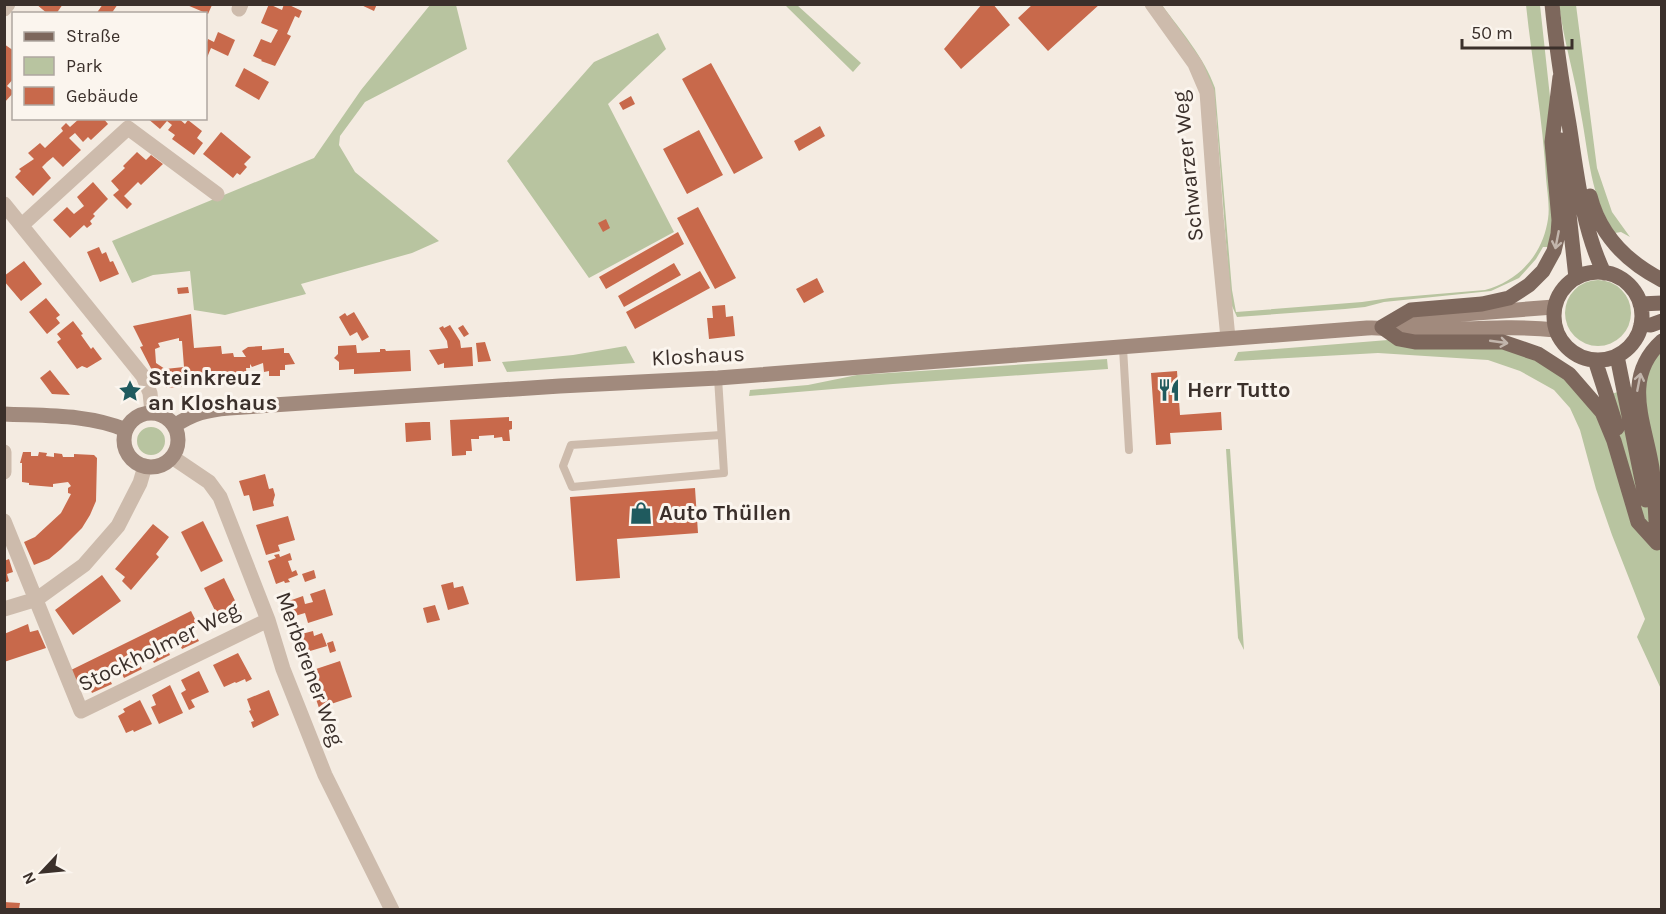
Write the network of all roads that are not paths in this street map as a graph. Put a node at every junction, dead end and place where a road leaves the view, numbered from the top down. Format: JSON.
{"nodes":[{"id":1,"x":8,"y":4,"type":"edge"},
{"id":2,"x":1152,"y":4,"type":"edge"},
{"id":3,"x":1552,"y":4,"type":"edge"},
{"id":4,"x":4,"y":9,"type":"edge"},
{"id":5,"x":1562,"y":85,"type":"junction"},
{"id":6,"x":217,"y":194,"type":"dead end"},
{"id":7,"x":4,"y":204,"type":"edge"},
{"id":8,"x":22,"y":225,"type":"junction"},
{"id":9,"x":1604,"y":273,"type":"junction"},
{"id":10,"x":1576,"y":278,"type":"junction"},
{"id":11,"x":1662,"y":280,"type":"edge"},
{"id":12,"x":1662,"y":303,"type":"edge"},
{"id":13,"x":1640,"y":304,"type":"junction"},
{"id":14,"x":1554,"y":307,"type":"junction"},
{"id":15,"x":1662,"y":321,"type":"edge"},
{"id":16,"x":1641,"y":324,"type":"junction"},
{"id":17,"x":1382,"y":327,"type":"junction"},
{"id":18,"x":1556,"y":330,"type":"junction"},
{"id":19,"x":1228,"y":338,"type":"junction"},
{"id":20,"x":1662,"y":341,"type":"edge"},
{"id":21,"x":1123,"y":348,"type":"junction"},
{"id":22,"x":1617,"y":356,"type":"junction"},
{"id":23,"x":1595,"y":360,"type":"junction"},
{"id":24,"x":718,"y":378,"type":"junction"},
{"id":25,"x":152,"y":412,"type":"junction"},
{"id":26,"x":4,"y":414,"type":"edge"},
{"id":27,"x":174,"y":426,"type":"junction"},
{"id":28,"x":126,"y":430,"type":"junction"},
{"id":29,"x":721,"y":435,"type":"junction"},
{"id":30,"x":1129,"y":450,"type":"dead end"},
{"id":31,"x":4,"y":452,"type":"edge"},
{"id":32,"x":172,"y":457,"type":"junction"},
{"id":33,"x":145,"y":466,"type":"junction"},
{"id":34,"x":4,"y":472,"type":"edge"},
{"id":35,"x":1648,"y":511,"type":"junction"},
{"id":36,"x":4,"y":522,"type":"edge"},
{"id":37,"x":1659,"y":548,"type":"edge"},
{"id":38,"x":37,"y":599,"type":"junction"},
{"id":39,"x":4,"y":609,"type":"edge"},
{"id":40,"x":268,"y":620,"type":"junction"},
{"id":41,"x":392,"y":909,"type":"edge"}],
"edges":[{"from":1,"to":4,"type":"street"},
{"from":2,"to":19,"type":"street","name":"Schwarzer Weg"},
{"from":3,"to":5,"type":"main road"},
{"from":5,"to":9,"type":"main road"},
{"from":5,"to":10,"type":"main road"},
{"from":5,"to":11,"type":"main road"},
{"from":5,"to":17,"type":"main road","one_way":true},
{"from":6,"to":8,"type":"street"},
{"from":7,"to":8,"type":"street"},
{"from":8,"to":25,"type":"street"},
{"from":9,"to":10,"type":"main road"},
{"from":9,"to":13,"type":"main road"},
{"from":10,"to":14,"type":"main road"},
{"from":12,"to":13,"type":"main road"},
{"from":13,"to":16,"type":"main road"},
{"from":14,"to":17,"type":"main road"},
{"from":14,"to":18,"type":"main road"},
{"from":15,"to":16,"type":"main road"},
{"from":16,"to":22,"type":"main road"},
{"from":17,"to":18,"type":"main road"},
{"from":17,"to":19,"type":"main road","name":"Kloshaus"},
{"from":17,"to":37,"type":"main road","one_way":true},
{"from":18,"to":23,"type":"main road"},
{"from":19,"to":21,"type":"main road","name":"Kloshaus"},
{"from":37,"to":20,"type":"main road","one_way":true},
{"from":21,"to":24,"type":"main road","name":"Kloshaus"},
{"from":21,"to":30,"type":"lane"},
{"from":22,"to":23,"type":"main road"},
{"from":22,"to":35,"type":"main road"},
{"from":23,"to":35,"type":"main road"},
{"from":24,"to":27,"type":"main road","name":"Kloshaus"},
{"from":24,"to":29,"type":"lane"},
{"from":25,"to":27,"type":"main road"},
{"from":25,"to":28,"type":"main road"},
{"from":26,"to":28,"type":"main road"},
{"from":27,"to":32,"type":"main road"},
{"from":28,"to":33,"type":"main road"},
{"from":29,"to":29,"type":"lane"},
{"from":31,"to":34,"type":"street"},
{"from":32,"to":33,"type":"main road"},
{"from":32,"to":40,"type":"street","name":"Merberener Weg"},
{"from":33,"to":38,"type":"street"},
{"from":35,"to":37,"type":"main road"},
{"from":36,"to":38,"type":"street"},
{"from":38,"to":39,"type":"street"},
{"from":38,"to":40,"type":"street","name":"Stockholmer Weg"},
{"from":40,"to":41,"type":"street","name":"Merberener Weg"}]}
